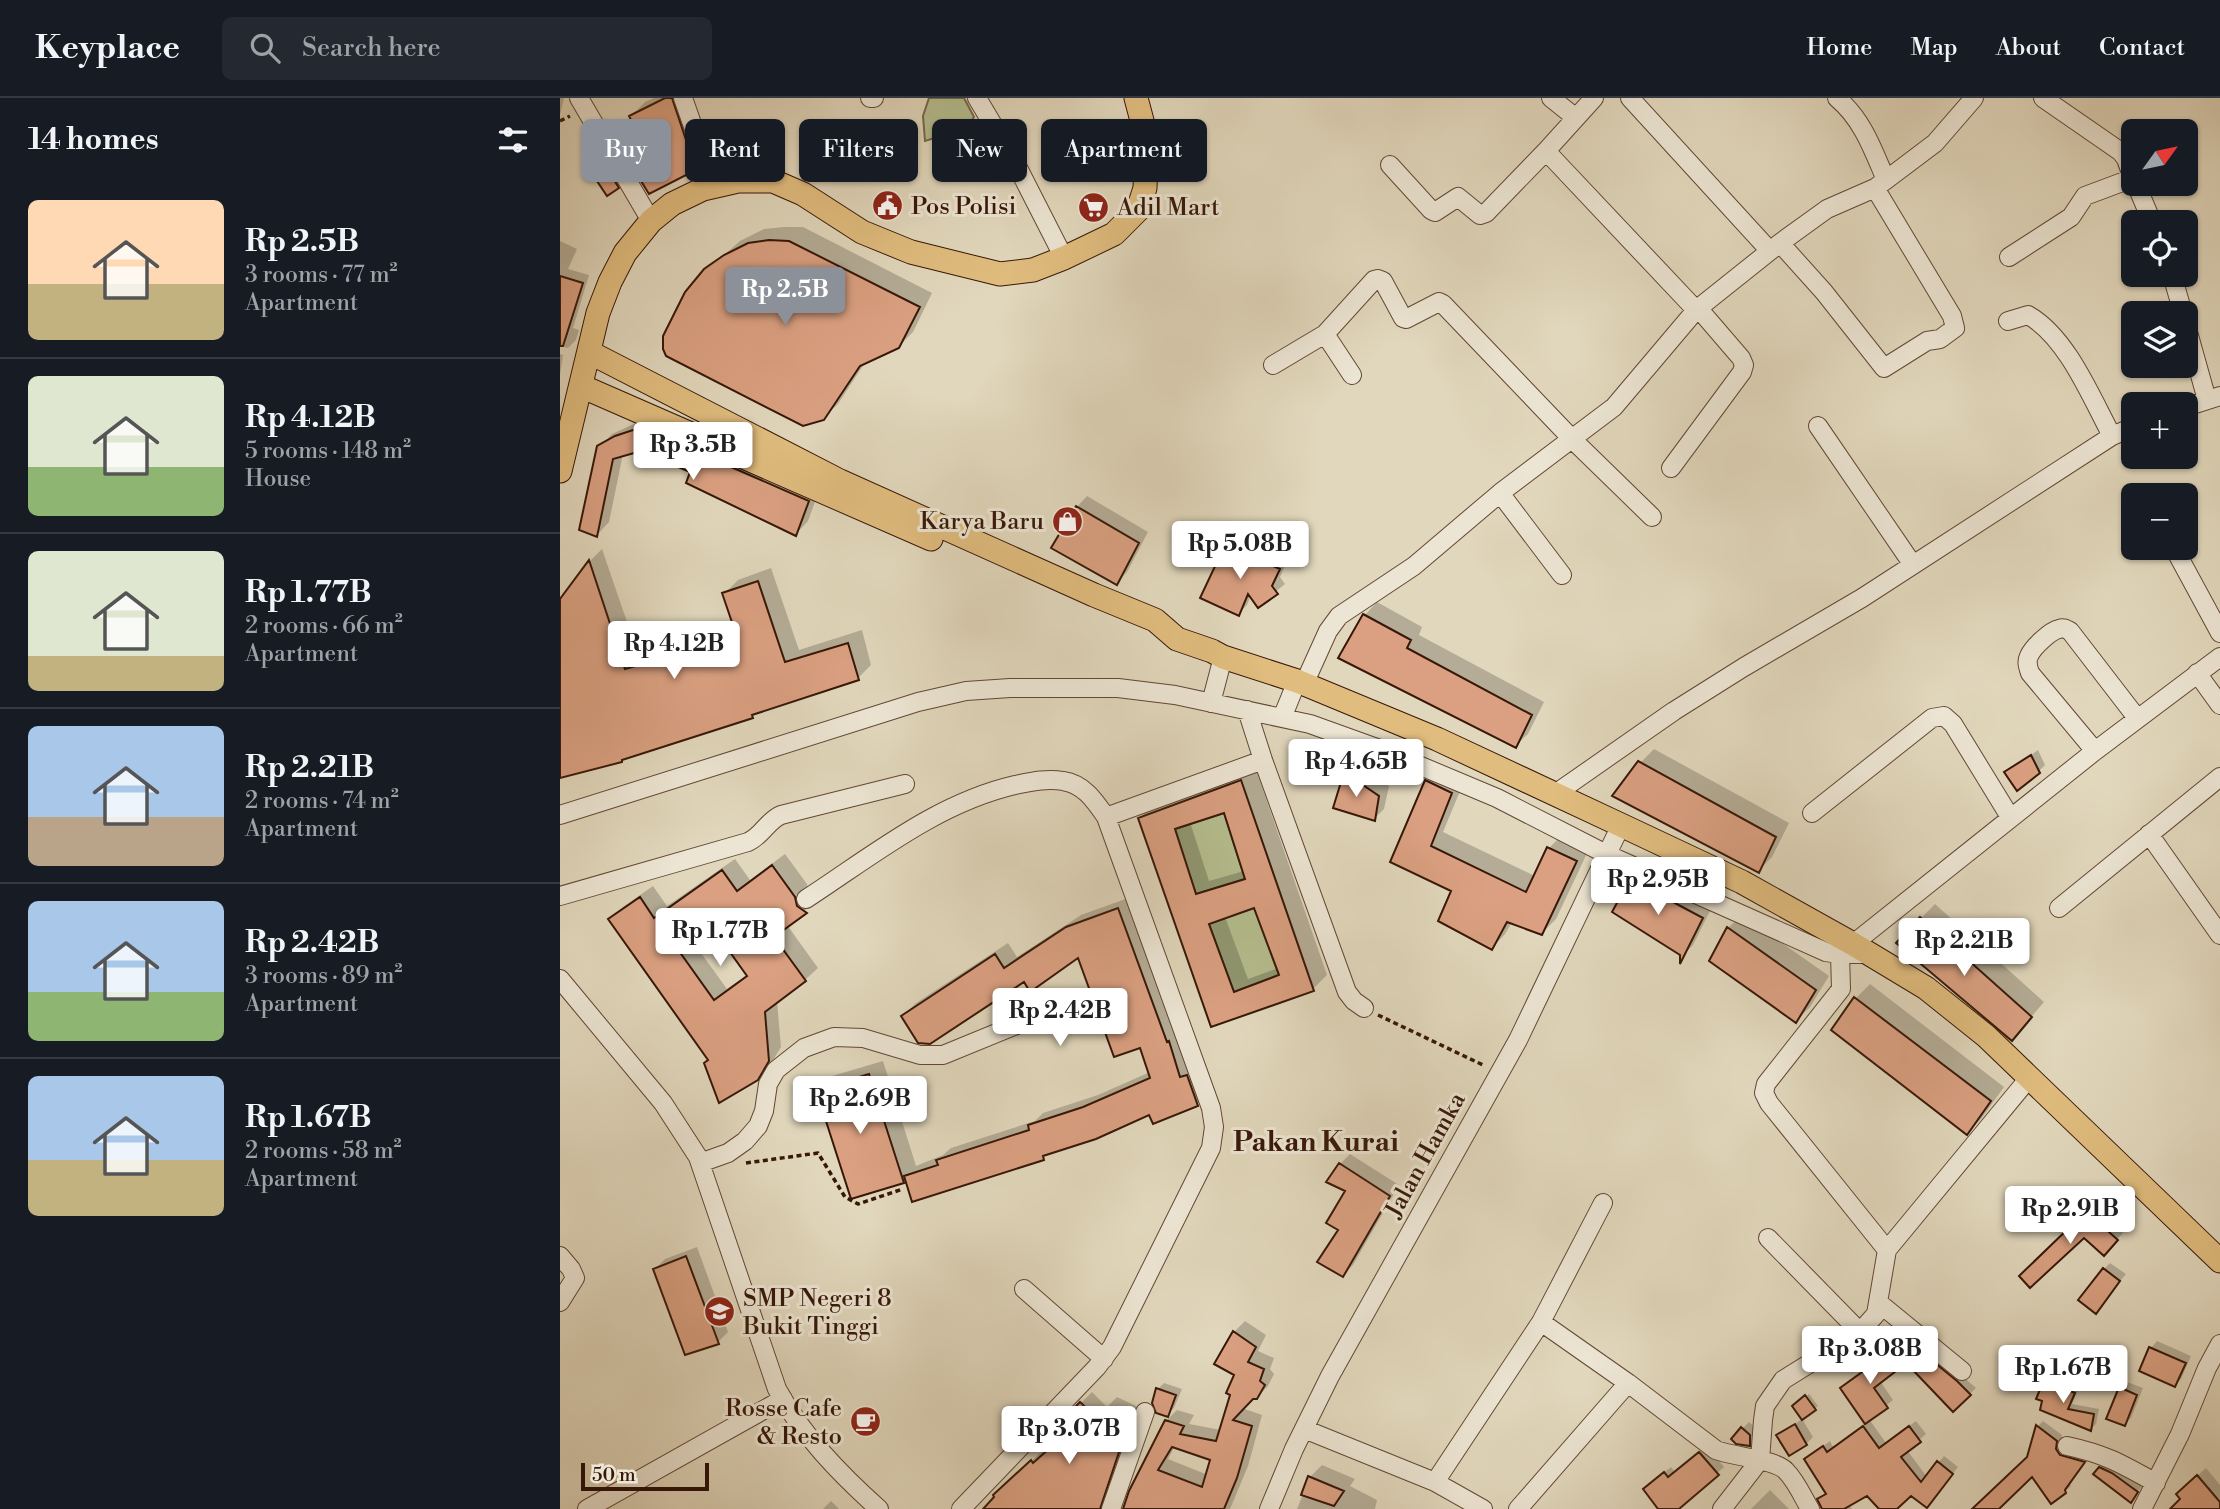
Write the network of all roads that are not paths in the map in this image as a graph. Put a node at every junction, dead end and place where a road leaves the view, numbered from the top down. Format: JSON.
{"nodes":[{"id":1,"x":579,"y":98,"type":"edge"},
{"id":2,"x":683,"y":98,"type":"edge"},
{"id":3,"x":978,"y":98,"type":"edge"},
{"id":4,"x":1136,"y":98,"type":"edge"},
{"id":5,"x":1551,"y":98,"type":"edge"},
{"id":6,"x":1594,"y":98,"type":"edge"},
{"id":7,"x":1630,"y":98,"type":"edge"},
{"id":8,"x":1837,"y":98,"type":"edge"},
{"id":9,"x":1973,"y":98,"type":"edge"},
{"id":10,"x":2043,"y":98,"type":"edge"},
{"id":11,"x":1576,"y":118,"type":"junction"},
{"id":12,"x":1546,"y":151,"type":"junction"},
{"id":13,"x":1391,"y":165,"type":"dead end"},
{"id":14,"x":1881,"y":184,"type":"junction"},
{"id":15,"x":713,"y":186,"type":"junction"},
{"id":16,"x":652,"y":221,"type":"junction"},
{"id":17,"x":1775,"y":247,"type":"junction"},
{"id":18,"x":2010,"y":257,"type":"dead end"},
{"id":19,"x":1064,"y":258,"type":"junction"},
{"id":20,"x":1697,"y":309,"type":"junction"},
{"id":21,"x":2008,"y":321,"type":"dead end"},
{"id":22,"x":1325,"y":334,"type":"junction"},
{"id":23,"x":589,"y":352,"type":"junction"},
{"id":24,"x":2198,"y":357,"type":"edge"},
{"id":25,"x":1273,"y":365,"type":"dead end"},
{"id":26,"x":1352,"y":375,"type":"dead end"},
{"id":27,"x":581,"y":386,"type":"junction"},
{"id":28,"x":2213,"y":398,"type":"edge"},
{"id":29,"x":1818,"y":426,"type":"dead end"},
{"id":30,"x":2121,"y":432,"type":"edge"},
{"id":31,"x":2112,"y":436,"type":"junction"},
{"id":32,"x":1573,"y":440,"type":"junction"},
{"id":33,"x":1671,"y":468,"type":"dead end"},
{"id":34,"x":560,"y":471,"type":"edge"},
{"id":35,"x":1500,"y":493,"type":"junction"},
{"id":36,"x":1652,"y":517,"type":"dead end"},
{"id":37,"x":2180,"y":560,"type":"edge"},
{"id":38,"x":1913,"y":565,"type":"junction"},
{"id":39,"x":1562,"y":575,"type":"dead end"},
{"id":40,"x":2220,"y":633,"type":"edge"},
{"id":41,"x":1177,"y":639,"type":"junction"},
{"id":42,"x":1223,"y":657,"type":"junction"},
{"id":43,"x":2220,"y":657,"type":"edge"},
{"id":44,"x":2197,"y":673,"type":"junction"},
{"id":45,"x":1300,"y":683,"type":"junction"},
{"id":46,"x":1211,"y":703,"type":"junction"},
{"id":47,"x":2220,"y":705,"type":"edge"},
{"id":48,"x":1247,"y":710,"type":"junction"},
{"id":49,"x":1282,"y":718,"type":"junction"},
{"id":50,"x":2137,"y":718,"type":"junction"},
{"id":51,"x":2095,"y":751,"type":"junction"},
{"id":52,"x":1263,"y":760,"type":"junction"},
{"id":53,"x":2220,"y":777,"type":"edge"},
{"id":54,"x":905,"y":784,"type":"dead end"},
{"id":55,"x":1555,"y":794,"type":"junction"},
{"id":56,"x":560,"y":814,"type":"edge"},
{"id":57,"x":1812,"y":814,"type":"dead end"},
{"id":58,"x":1106,"y":817,"type":"junction"},
{"id":59,"x":2010,"y":817,"type":"junction"},
{"id":60,"x":1621,"y":825,"type":"junction"},
{"id":61,"x":2148,"y":834,"type":"junction"},
{"id":62,"x":1606,"y":854,"type":"junction"},
{"id":63,"x":560,"y":897,"type":"edge"},
{"id":64,"x":806,"y":900,"type":"dead end"},
{"id":65,"x":2059,"y":908,"type":"dead end"},
{"id":66,"x":2220,"y":934,"type":"edge"},
{"id":67,"x":1854,"y":951,"type":"junction"},
{"id":68,"x":560,"y":979,"type":"edge"},
{"id":69,"x":574,"y":995,"type":"junction"},
{"id":70,"x":1065,"y":1005,"type":"dead end"},
{"id":71,"x":1364,"y":1008,"type":"road end"},
{"id":72,"x":560,"y":1009,"type":"edge"},
{"id":73,"x":2029,"y":1078,"type":"junction"},
{"id":74,"x":700,"y":1163,"type":"junction"},
{"id":75,"x":1603,"y":1203,"type":"dead end"},
{"id":76,"x":1768,"y":1238,"type":"dead end"},
{"id":77,"x":1887,"y":1250,"type":"junction"},
{"id":78,"x":560,"y":1256,"type":"edge"},
{"id":79,"x":2220,"y":1261,"type":"edge"},
{"id":80,"x":1024,"y":1289,"type":"dead end"},
{"id":81,"x":560,"y":1302,"type":"edge"},
{"id":82,"x":1880,"y":1303,"type":"junction"},
{"id":83,"x":1541,"y":1322,"type":"junction"},
{"id":84,"x":1860,"y":1332,"type":"junction"},
{"id":85,"x":2220,"y":1344,"type":"edge"},
{"id":86,"x":1104,"y":1359,"type":"junction"},
{"id":87,"x":1962,"y":1370,"type":"dead end"},
{"id":88,"x":1628,"y":1382,"type":"junction"},
{"id":89,"x":783,"y":1399,"type":"junction"},
{"id":90,"x":1146,"y":1412,"type":"dead end"},
{"id":91,"x":1304,"y":1429,"type":"junction"},
{"id":92,"x":2067,"y":1446,"type":"dead end"},
{"id":93,"x":1760,"y":1460,"type":"junction"},
{"id":94,"x":1435,"y":1482,"type":"junction"},
{"id":95,"x":2155,"y":1483,"type":"junction"},
{"id":96,"x":589,"y":1509,"type":"edge"},
{"id":97,"x":879,"y":1509,"type":"edge"},
{"id":98,"x":961,"y":1509,"type":"edge"},
{"id":99,"x":1111,"y":1509,"type":"edge"},
{"id":100,"x":1269,"y":1509,"type":"edge"},
{"id":101,"x":1483,"y":1509,"type":"edge"},
{"id":102,"x":1518,"y":1509,"type":"edge"},
{"id":103,"x":1722,"y":1509,"type":"edge"},
{"id":104,"x":1810,"y":1509,"type":"edge"},
{"id":105,"x":2142,"y":1509,"type":"edge"}],
"edges":[{"from":1,"to":16,"type":"street"},
{"from":2,"to":15,"type":"street"},
{"from":3,"to":19,"type":"street"},
{"from":4,"to":19,"type":"main road"},
{"from":5,"to":11,"type":"street"},
{"from":6,"to":11,"type":"street"},
{"from":7,"to":17,"type":"street"},
{"from":8,"to":14,"type":"street"},
{"from":9,"to":14,"type":"street"},
{"from":10,"to":18,"type":"street"},
{"from":11,"to":12,"type":"street"},
{"from":12,"to":13,"type":"street"},
{"from":12,"to":20,"type":"street"},
{"from":14,"to":17,"type":"street"},
{"from":14,"to":17,"type":"street"},
{"from":15,"to":16,"type":"main road"},
{"from":15,"to":19,"type":"main road"},
{"from":16,"to":23,"type":"main road"},
{"from":17,"to":20,"type":"street"},
{"from":20,"to":32,"type":"street"},
{"from":20,"to":33,"type":"street"},
{"from":21,"to":31,"type":"street"},
{"from":22,"to":25,"type":"street"},
{"from":22,"to":26,"type":"street"},
{"from":22,"to":32,"type":"street"},
{"from":23,"to":27,"type":"main road"},
{"from":23,"to":41,"type":"main road"},
{"from":24,"to":28,"type":"street"},
{"from":27,"to":34,"type":"main road"},
{"from":27,"to":41,"type":"main road"},
{"from":29,"to":38,"type":"street"},
{"from":30,"to":31,"type":"street"},
{"from":31,"to":38,"type":"street"},
{"from":32,"to":35,"type":"street"},
{"from":32,"to":36,"type":"street"},
{"from":35,"to":39,"type":"street"},
{"from":35,"to":45,"type":"street"},
{"from":37,"to":40,"type":"street"},
{"from":38,"to":55,"type":"street"},
{"from":41,"to":42,"type":"main road"},
{"from":42,"to":45,"type":"main road"},
{"from":42,"to":46,"type":"street"},
{"from":43,"to":44,"type":"street"},
{"from":44,"to":47,"type":"street"},
{"from":44,"to":50,"type":"street"},
{"from":45,"to":49,"type":"street"},
{"from":45,"to":55,"type":"main road"},
{"from":46,"to":48,"type":"street"},
{"from":46,"to":56,"type":"street"},
{"from":48,"to":49,"type":"street"},
{"from":48,"to":52,"type":"street"},
{"from":49,"to":62,"type":"street"},
{"from":50,"to":51,"type":"street"},
{"from":50,"to":51,"type":"street"},
{"from":51,"to":59,"type":"street"},
{"from":52,"to":58,"type":"street"},
{"from":52,"to":71,"type":"street"},
{"from":53,"to":61,"type":"street"},
{"from":54,"to":63,"type":"street"},
{"from":55,"to":60,"type":"main road"},
{"from":57,"to":59,"type":"street"},
{"from":58,"to":64,"type":"street"},
{"from":58,"to":86,"type":"street"},
{"from":59,"to":67,"type":"street"},
{"from":60,"to":62,"type":"street","name":"Jalan Hamka"},
{"from":60,"to":67,"type":"main road"},
{"from":61,"to":65,"type":"street"},
{"from":61,"to":66,"type":"street"},
{"from":62,"to":67,"type":"street"},
{"from":62,"to":91,"type":"street","name":"Jalan Hamka"},
{"from":67,"to":73,"type":"main road"},
{"from":67,"to":77,"type":"street"},
{"from":68,"to":69,"type":"street"},
{"from":69,"to":72,"type":"street"},
{"from":69,"to":74,"type":"street"},
{"from":70,"to":74,"type":"street"},
{"from":73,"to":77,"type":"street"},
{"from":73,"to":79,"type":"main road"},
{"from":74,"to":89,"type":"street"},
{"from":75,"to":83,"type":"street"},
{"from":76,"to":84,"type":"street"},
{"from":77,"to":82,"type":"street"},
{"from":78,"to":81,"type":"street"},
{"from":80,"to":86,"type":"street"},
{"from":82,"to":84,"type":"street"},
{"from":82,"to":87,"type":"street"},
{"from":83,"to":88,"type":"street"},
{"from":83,"to":94,"type":"street"},
{"from":84,"to":93,"type":"street"},
{"from":85,"to":95,"type":"street"},
{"from":86,"to":98,"type":"street"},
{"from":88,"to":93,"type":"street"},
{"from":88,"to":102,"type":"street"},
{"from":89,"to":96,"type":"street"},
{"from":89,"to":97,"type":"street"},
{"from":90,"to":99,"type":"street"},
{"from":91,"to":94,"type":"street"},
{"from":91,"to":100,"type":"street","name":"Jalan Hamka"},
{"from":92,"to":95,"type":"street"},
{"from":93,"to":103,"type":"street"},
{"from":93,"to":104,"type":"street"},
{"from":94,"to":101,"type":"street"},
{"from":95,"to":105,"type":"street"}]}
